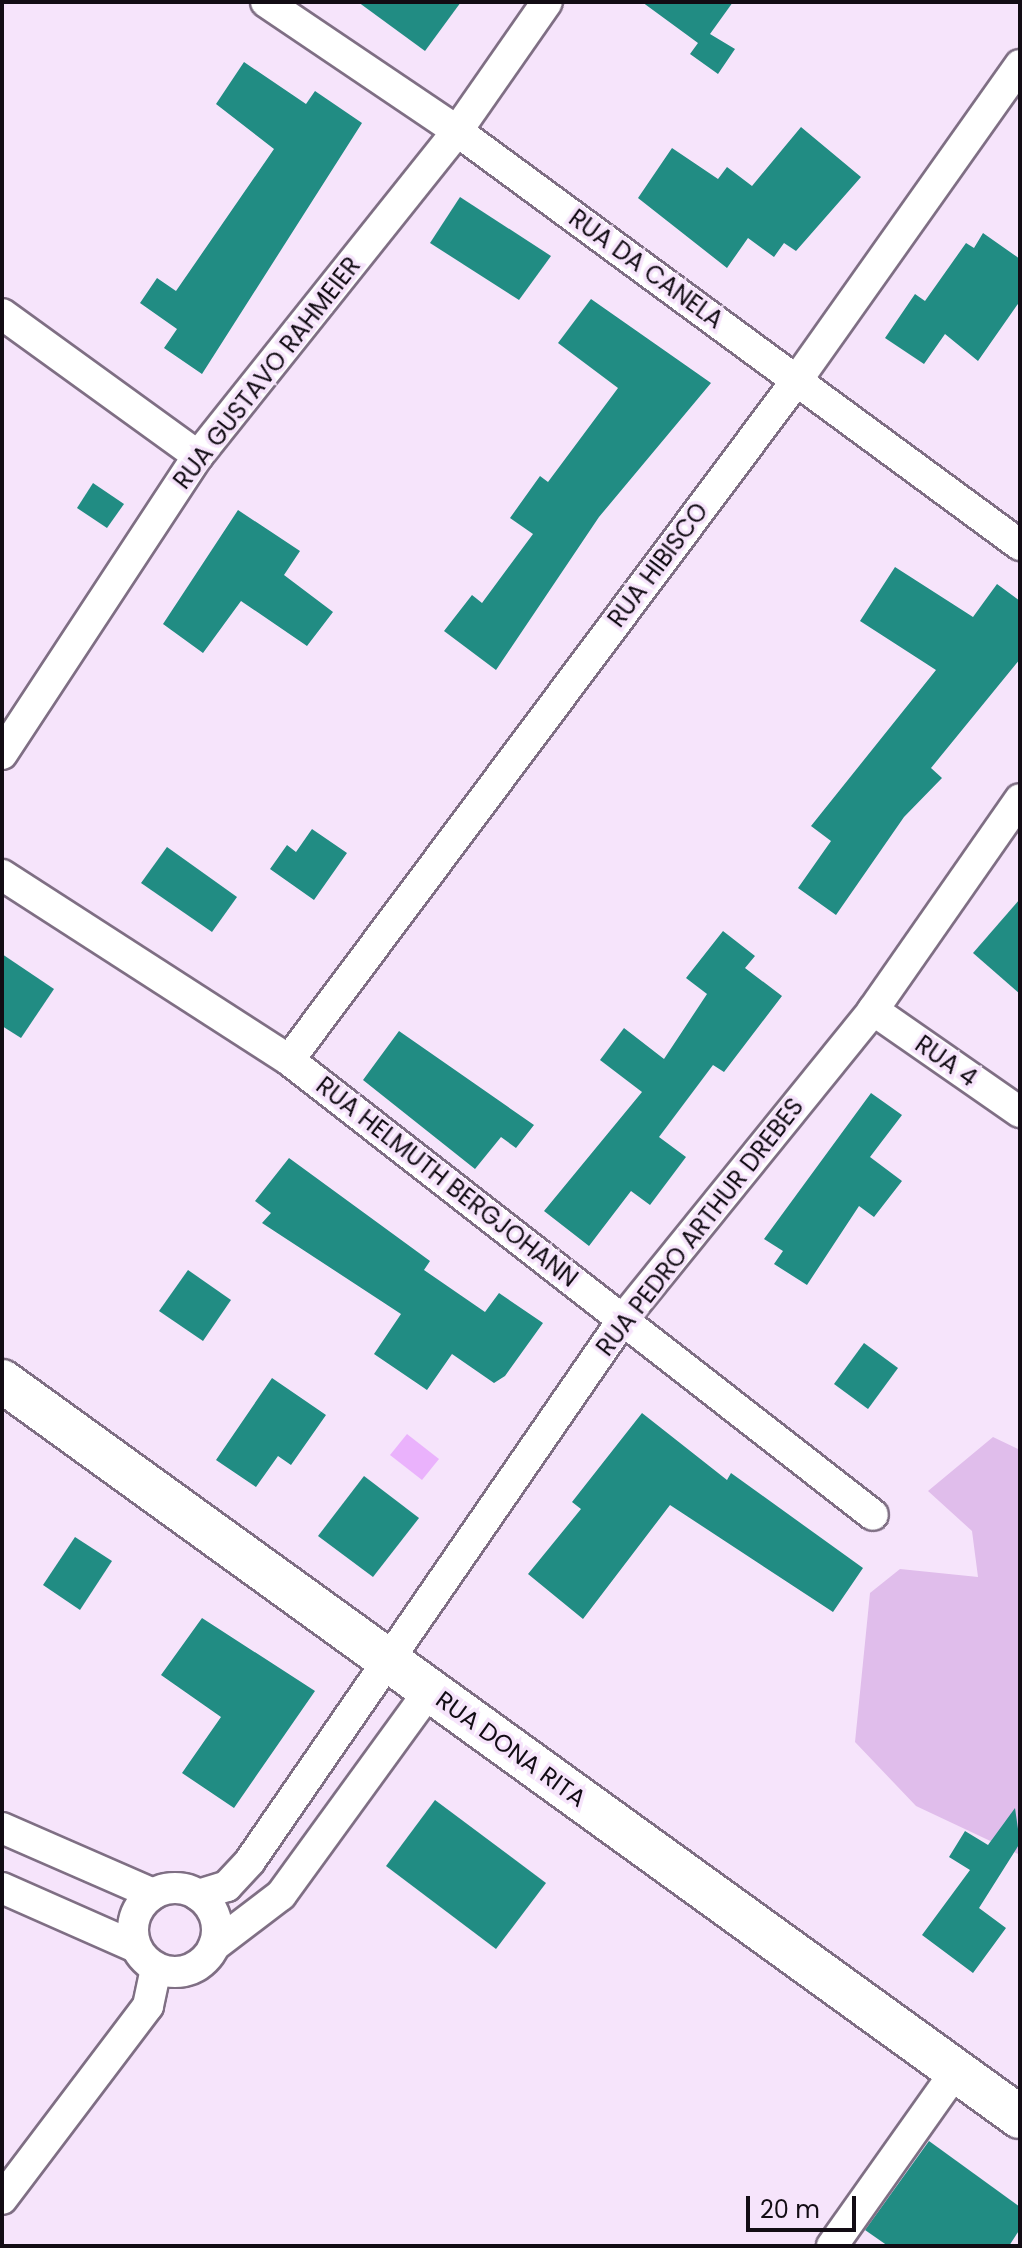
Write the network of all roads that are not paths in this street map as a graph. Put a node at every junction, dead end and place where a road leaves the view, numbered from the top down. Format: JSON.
{"nodes":[{"id":1,"x":266,"y":2,"type":"edge"},
{"id":2,"x":547,"y":2,"type":"edge"},
{"id":3,"x":1020,"y":65,"type":"edge"},
{"id":4,"x":457,"y":131,"type":"junction"},
{"id":5,"x":2,"y":314,"type":"edge"},
{"id":6,"x":797,"y":380,"type":"junction"},
{"id":7,"x":198,"y":456,"type":"junction"},
{"id":8,"x":1020,"y":545,"type":"edge"},
{"id":9,"x":2,"y":754,"type":"edge"},
{"id":10,"x":1020,"y":799,"type":"edge"},
{"id":11,"x":2,"y":875,"type":"edge"},
{"id":12,"x":873,"y":1010,"type":"junction"},
{"id":13,"x":289,"y":1060,"type":"junction"},
{"id":14,"x":1020,"y":1112,"type":"edge"},
{"id":15,"x":624,"y":1318,"type":"junction"},
{"id":16,"x":2,"y":1381,"type":"edge"},
{"id":17,"x":873,"y":1515,"type":"dead end"},
{"id":18,"x":389,"y":1660,"type":"junction"},
{"id":19,"x":430,"y":1690,"type":"junction"},
{"id":20,"x":2,"y":1828,"type":"edge"},
{"id":21,"x":2,"y":1888,"type":"edge"},
{"id":22,"x":153,"y":1894,"type":"junction"},
{"id":23,"x":198,"y":1895,"type":"junction"},
{"id":24,"x":214,"y":1946,"type":"junction"},
{"id":25,"x":146,"y":1958,"type":"junction"},
{"id":26,"x":956,"y":2071,"type":"junction"},
{"id":27,"x":1020,"y":2117,"type":"edge"},
{"id":28,"x":2,"y":2199,"type":"edge"},
{"id":29,"x":832,"y":2246,"type":"edge"}],
"edges":[{"from":1,"to":4,"type":"street","name":"RUA DA CANELA"},
{"from":2,"to":4,"type":"street","name":"RUA GUSTAVO RAHMEIER"},
{"from":3,"to":6,"type":"street","name":"RUA HIBISCO"},
{"from":4,"to":6,"type":"street","name":"RUA DA CANELA"},
{"from":4,"to":7,"type":"street","name":"RUA GUSTAVO RAHMEIER"},
{"from":5,"to":7,"type":"street"},
{"from":6,"to":8,"type":"street","name":"RUA DA CANELA"},
{"from":6,"to":13,"type":"street","name":"RUA HIBISCO"},
{"from":7,"to":9,"type":"street","name":"RUA GUSTAVO RAHMEIER"},
{"from":10,"to":12,"type":"street","name":"RUA PEDRO ARTHUR DREBES"},
{"from":11,"to":13,"type":"street","name":"RUA HELMUTH BERGJOHANN"},
{"from":12,"to":14,"type":"street","name":"RUA 4"},
{"from":12,"to":15,"type":"street","name":"RUA PEDRO ARTHUR DREBES"},
{"from":13,"to":15,"type":"street","name":"RUA HELMUTH BERGJOHANN"},
{"from":15,"to":17,"type":"street","name":"RUA HELMUTH BERGJOHANN"},
{"from":15,"to":18,"type":"street","name":"RUA PEDRO ARTHUR DREBES"},
{"from":16,"to":18,"type":"main road","name":"RUA DONA RITA"},
{"from":18,"to":19,"type":"main road","name":"RUA DONA RITA"},
{"from":18,"to":23,"type":"street","name":"RUA PEDRO ARTHUR DREBES"},
{"from":19,"to":24,"type":"street"},
{"from":19,"to":26,"type":"main road","name":"RUA DONA RITA"},
{"from":20,"to":22,"type":"street"},
{"from":21,"to":25,"type":"street"},
{"from":22,"to":23,"type":"street"},
{"from":22,"to":25,"type":"street"},
{"from":23,"to":24,"type":"street"},
{"from":24,"to":25,"type":"street"},
{"from":25,"to":28,"type":"street"},
{"from":26,"to":27,"type":"main road","name":"RUA DONA RITA"},
{"from":26,"to":29,"type":"street"}]}
